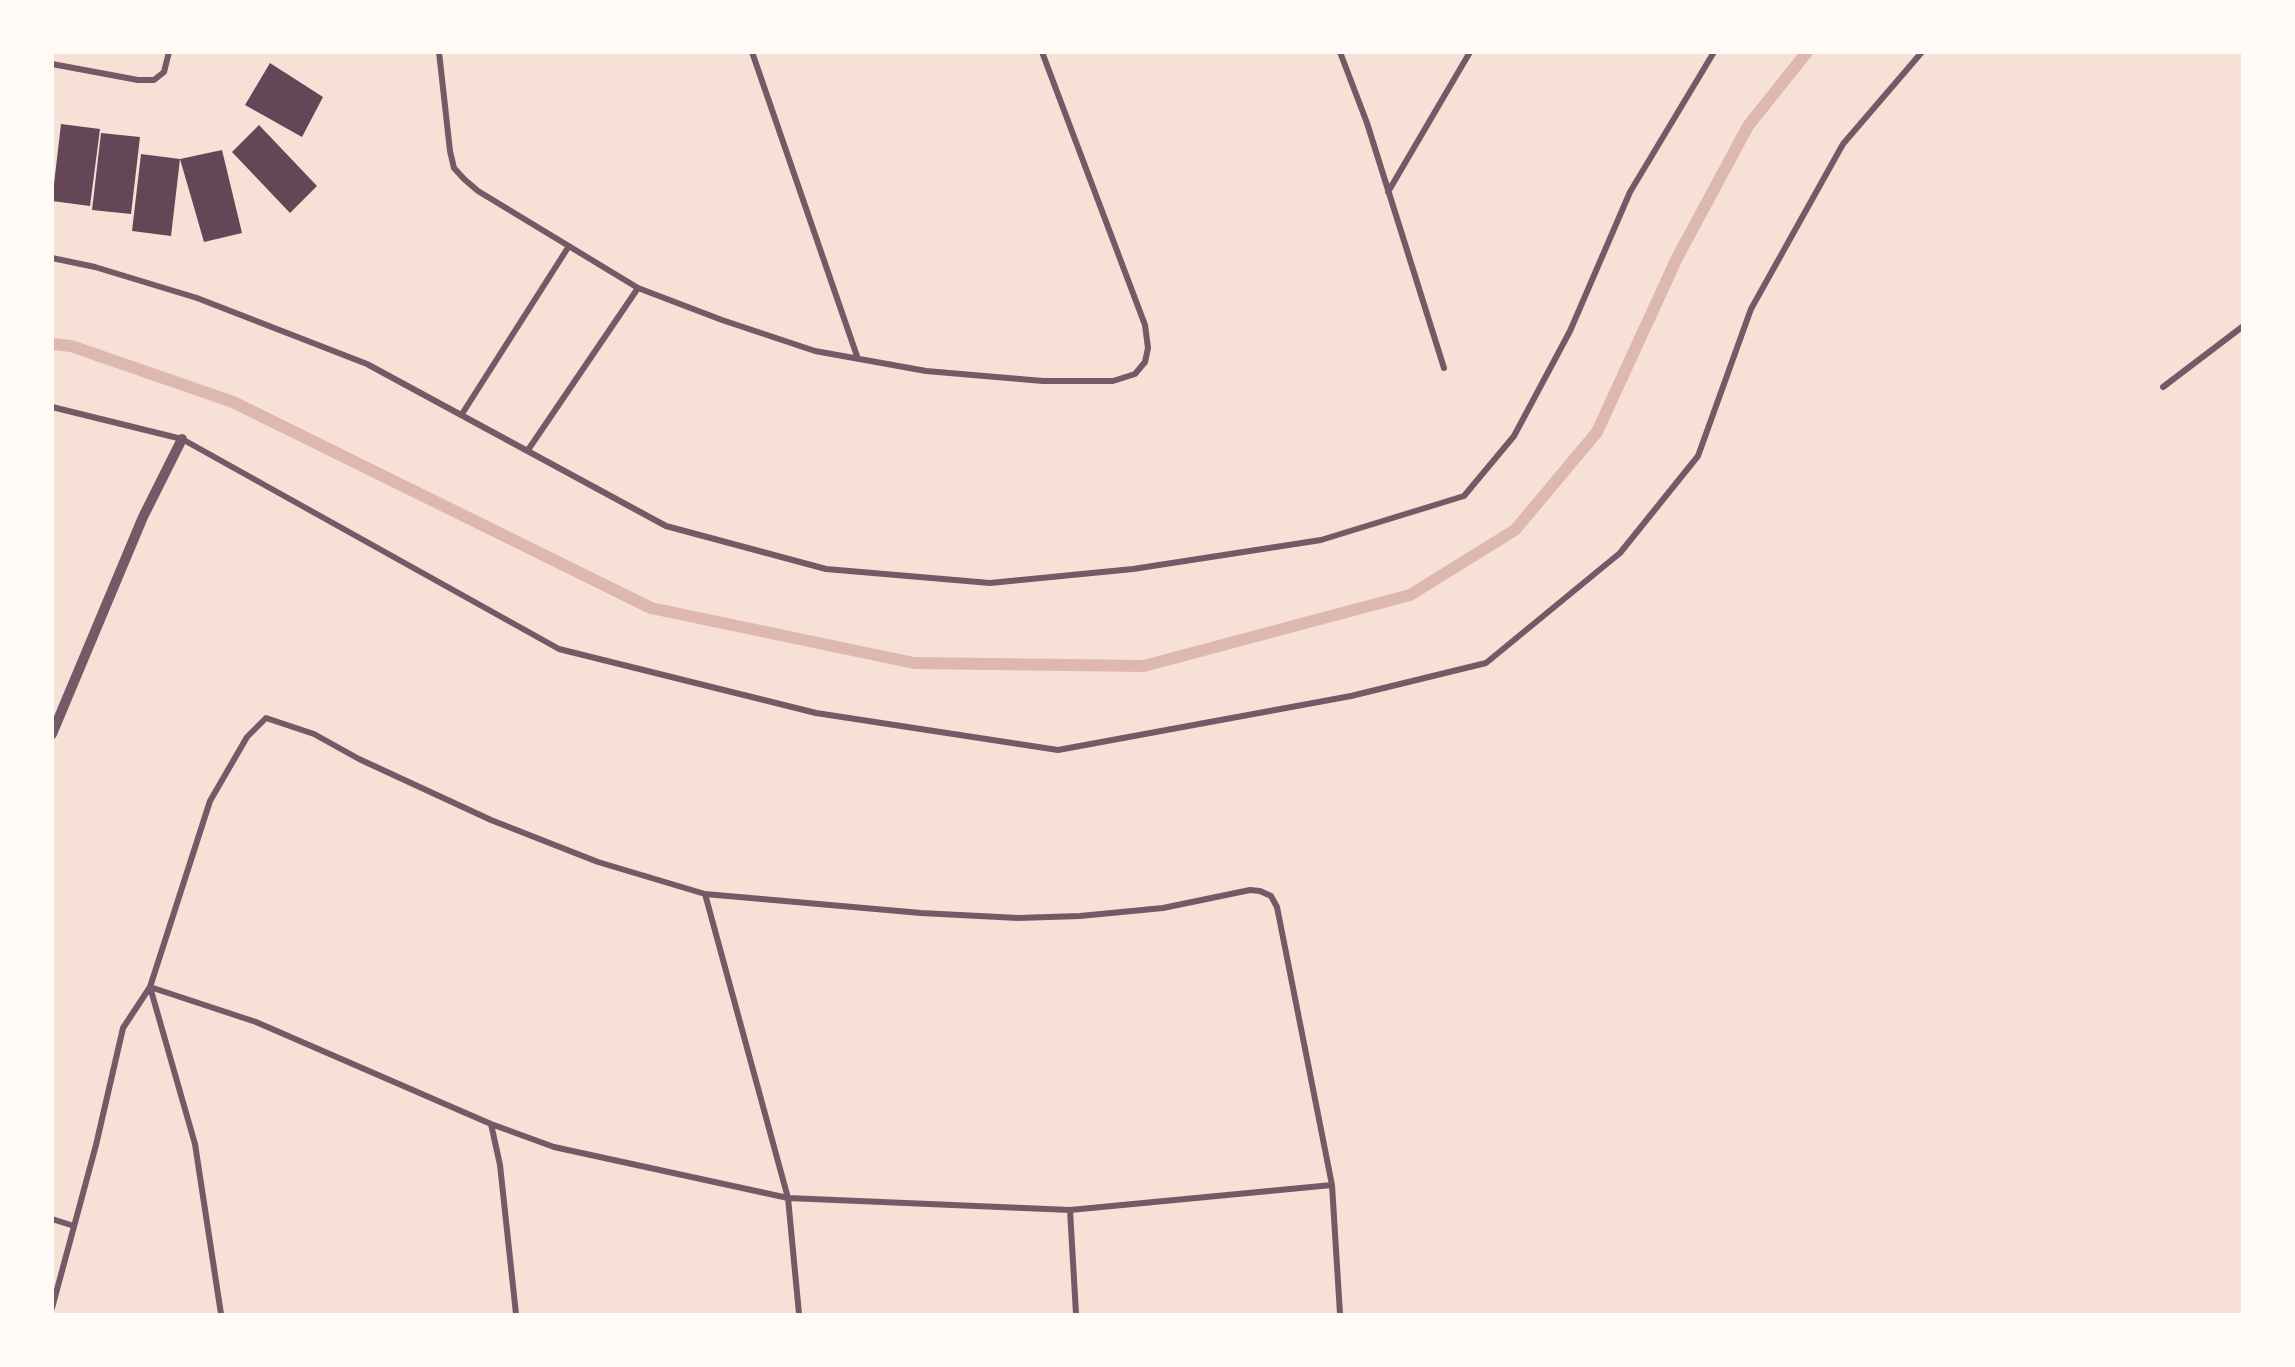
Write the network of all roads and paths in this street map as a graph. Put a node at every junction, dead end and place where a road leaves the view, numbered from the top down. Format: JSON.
{"nodes":[{"id":1,"x":170,"y":52,"type":"edge"},
{"id":2,"x":439,"y":52,"type":"edge"},
{"id":3,"x":752,"y":52,"type":"edge"},
{"id":4,"x":1042,"y":52,"type":"edge"},
{"id":5,"x":1340,"y":52,"type":"edge"},
{"id":6,"x":1470,"y":52,"type":"edge"},
{"id":7,"x":1714,"y":52,"type":"edge"},
{"id":8,"x":1922,"y":52,"type":"edge"},
{"id":9,"x":52,"y":64,"type":"edge"},
{"id":10,"x":1388,"y":192,"type":"junction"},
{"id":11,"x":569,"y":246,"type":"junction"},
{"id":12,"x":52,"y":258,"type":"edge"},
{"id":13,"x":638,"y":288,"type":"junction"},
{"id":14,"x":2242,"y":327,"type":"edge"},
{"id":15,"x":858,"y":359,"type":"junction"},
{"id":16,"x":1444,"y":368,"type":"dead end"},
{"id":17,"x":2163,"y":387,"type":"dead end"},
{"id":18,"x":52,"y":407,"type":"edge"},
{"id":19,"x":462,"y":414,"type":"junction"},
{"id":20,"x":182,"y":439,"type":"junction"},
{"id":21,"x":528,"y":450,"type":"junction"},
{"id":22,"x":52,"y":734,"type":"edge"},
{"id":23,"x":705,"y":894,"type":"junction"},
{"id":24,"x":150,"y":987,"type":"junction"},
{"id":25,"x":491,"y":1124,"type":"junction"},
{"id":26,"x":1332,"y":1185,"type":"junction"},
{"id":27,"x":788,"y":1198,"type":"junction"},
{"id":28,"x":1070,"y":1210,"type":"junction"},
{"id":29,"x":52,"y":1219,"type":"edge"},
{"id":30,"x":74,"y":1226,"type":"junction"},
{"id":31,"x":55,"y":1290,"type":"edge"},
{"id":32,"x":52,"y":1308,"type":"edge"},
{"id":33,"x":220,"y":1314,"type":"edge"},
{"id":34,"x":516,"y":1314,"type":"edge"},
{"id":35,"x":800,"y":1314,"type":"edge"},
{"id":36,"x":1076,"y":1314,"type":"edge"},
{"id":37,"x":1340,"y":1314,"type":"edge"}],
"edges":[{"from":1,"to":9,"type":"street"},
{"from":2,"to":11,"type":"street"},
{"from":3,"to":15,"type":"street"},
{"from":4,"to":15,"type":"street"},
{"from":5,"to":10,"type":"street"},
{"from":6,"to":10,"type":"street"},
{"from":7,"to":21,"type":"street"},
{"from":8,"to":20,"type":"street"},
{"from":10,"to":16,"type":"street"},
{"from":11,"to":13,"type":"street"},
{"from":11,"to":19,"type":"street"},
{"from":12,"to":19,"type":"street"},
{"from":13,"to":15,"type":"street"},
{"from":13,"to":21,"type":"street"},
{"from":14,"to":17,"type":"street"},
{"from":18,"to":20,"type":"street"},
{"from":19,"to":21,"type":"street"},
{"from":20,"to":22,"type":"street"},
{"from":23,"to":24,"type":"street"},
{"from":23,"to":26,"type":"street"},
{"from":23,"to":27,"type":"street"},
{"from":24,"to":25,"type":"street"},
{"from":24,"to":30,"type":"street"},
{"from":24,"to":33,"type":"street"},
{"from":25,"to":27,"type":"street"},
{"from":25,"to":34,"type":"street"},
{"from":26,"to":28,"type":"street"},
{"from":26,"to":37,"type":"street"},
{"from":27,"to":28,"type":"street"},
{"from":27,"to":35,"type":"street"},
{"from":28,"to":36,"type":"street"},
{"from":29,"to":30,"type":"street"},
{"from":30,"to":31,"type":"street"},
{"from":31,"to":32,"type":"street"}]}
